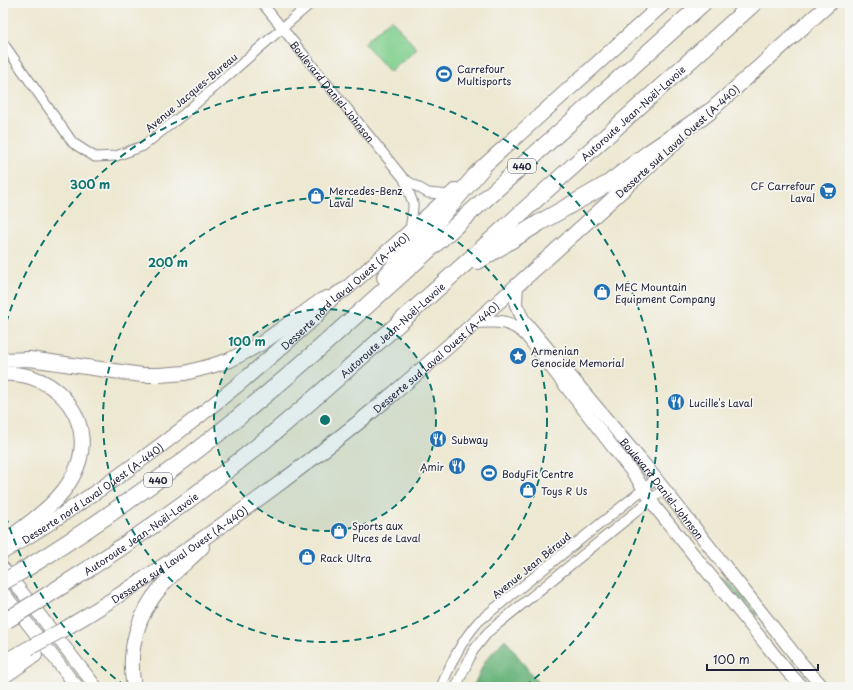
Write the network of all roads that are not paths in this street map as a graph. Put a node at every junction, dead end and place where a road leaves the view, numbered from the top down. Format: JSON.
{"nodes":[{"id":1,"x":262,"y":3,"type":"edge"},
{"id":2,"x":311,"y":3,"type":"edge"},
{"id":3,"x":664,"y":3,"type":"edge"},
{"id":4,"x":703,"y":3,"type":"edge"},
{"id":5,"x":754,"y":3,"type":"edge"},
{"id":6,"x":830,"y":3,"type":"edge"},
{"id":7,"x":282,"y":29,"type":"junction"},
{"id":8,"x":3,"y":43,"type":"edge"},
{"id":9,"x":708,"y":112,"type":"junction"},
{"id":10,"x":482,"y":168,"type":"junction"},
{"id":11,"x":404,"y":179,"type":"junction"},
{"id":12,"x":451,"y":195,"type":"junction"},
{"id":13,"x":410,"y":231,"type":"junction"},
{"id":14,"x":445,"y":281,"type":"junction"},
{"id":15,"x":517,"y":284,"type":"junction"},
{"id":16,"x":335,"y":295,"type":"junction"},
{"id":17,"x":475,"y":322,"type":"junction"},
{"id":18,"x":341,"y":328,"type":"junction"},
{"id":19,"x":3,"y":360,"type":"edge"},
{"id":20,"x":3,"y":374,"type":"edge"},
{"id":21,"x":656,"y":479,"type":"junction"},
{"id":22,"x":643,"y":489,"type":"junction"},
{"id":23,"x":664,"y":489,"type":"junction"},
{"id":24,"x":651,"y":500,"type":"junction"},
{"id":25,"x":223,"y":525,"type":"junction"},
{"id":26,"x":4,"y":548,"type":"edge"},
{"id":27,"x":3,"y":568,"type":"edge"},
{"id":28,"x":3,"y":582,"type":"edge"},
{"id":29,"x":3,"y":592,"type":"edge"},
{"id":30,"x":5,"y":621,"type":"edge"},
{"id":31,"x":32,"y":652,"type":"junction"},
{"id":32,"x":3,"y":662,"type":"edge"},
{"id":33,"x":3,"y":677,"type":"edge"},
{"id":34,"x":76,"y":686,"type":"edge"},
{"id":35,"x":96,"y":687,"type":"edge"},
{"id":36,"x":134,"y":687,"type":"edge"},
{"id":37,"x":441,"y":687,"type":"edge"},
{"id":38,"x":456,"y":687,"type":"edge"},
{"id":39,"x":802,"y":687,"type":"edge"},
{"id":40,"x":823,"y":687,"type":"edge"}],
"edges":[{"from":1,"to":7,"type":"street","name":"Boulevard Daniel-Johnson"},
{"from":2,"to":7,"type":"street","name":"Avenue Jacques-Bureau"},
{"from":3,"to":10,"type":"main road","name":"Desserte nord Laval Ouest (A-440)"},
{"from":4,"to":18,"type":"highway","number":"440"},
{"from":5,"to":14,"type":"highway","name":"Autoroute Jean-Noël-Lavoie"},
{"from":6,"to":9,"type":"main road","name":"Desserte sud Laval Ouest (A-440)"},
{"from":7,"to":8,"type":"street","name":"Avenue Jacques-Bureau"},
{"from":7,"to":11,"type":"street","name":"Boulevard Daniel-Johnson"},
{"from":9,"to":14,"type":"highway"},
{"from":9,"to":15,"type":"main road","name":"Desserte sud Laval Ouest (A-440)"},
{"from":10,"to":12,"type":"main road","name":"Desserte nord Laval Ouest (A-440)"},
{"from":10,"to":18,"type":"highway"},
{"from":11,"to":12,"type":"street","name":"Boulevard Daniel-Johnson"},
{"from":11,"to":13,"type":"street","name":"Boulevard Daniel-Johnson"},
{"from":12,"to":13,"type":"main road","name":"Desserte nord Laval Ouest (A-440)"},
{"from":13,"to":16,"type":"main road","name":"Desserte nord Laval Ouest (A-440)"},
{"from":14,"to":30,"type":"highway","name":"Autoroute Jean-Noël-Lavoie","bridge":true},
{"from":15,"to":17,"type":"main road","name":"Desserte sud Laval Ouest (A-440)"},
{"from":15,"to":21,"type":"street","name":"Boulevard Daniel-Johnson"},
{"from":16,"to":19,"type":"main road"},
{"from":16,"to":26,"type":"main road","name":"Desserte nord Laval Ouest (A-440)"},
{"from":17,"to":22,"type":"street","name":"Boulevard Daniel-Johnson"},
{"from":17,"to":25,"type":"main road","name":"Desserte sud Laval Ouest (A-440)"},
{"from":18,"to":28,"type":"highway","number":"440","bridge":true},
{"from":20,"to":26,"type":"main road"},
{"from":21,"to":22,"type":"street","name":"Avenue Jean Béraud"},
{"from":21,"to":23,"type":"street","name":"Boulevard Daniel-Johnson"},
{"from":22,"to":24,"type":"street","name":"Boulevard Daniel-Johnson"},
{"from":22,"to":37,"type":"street","name":"Avenue Jean Béraud"},
{"from":23,"to":24,"type":"street"},
{"from":23,"to":40,"type":"street","name":"Boulevard Daniel-Johnson"},
{"from":24,"to":38,"type":"street"},
{"from":24,"to":39,"type":"street","name":"Boulevard Daniel-Johnson"},
{"from":25,"to":31,"type":"main road","name":"Desserte sud Laval Ouest (A-440)"},
{"from":25,"to":36,"type":"main road"},
{"from":27,"to":35,"type":"street"},
{"from":29,"to":34,"type":"street"},
{"from":31,"to":32,"type":"main road"},
{"from":31,"to":33,"type":"main road"}]}
